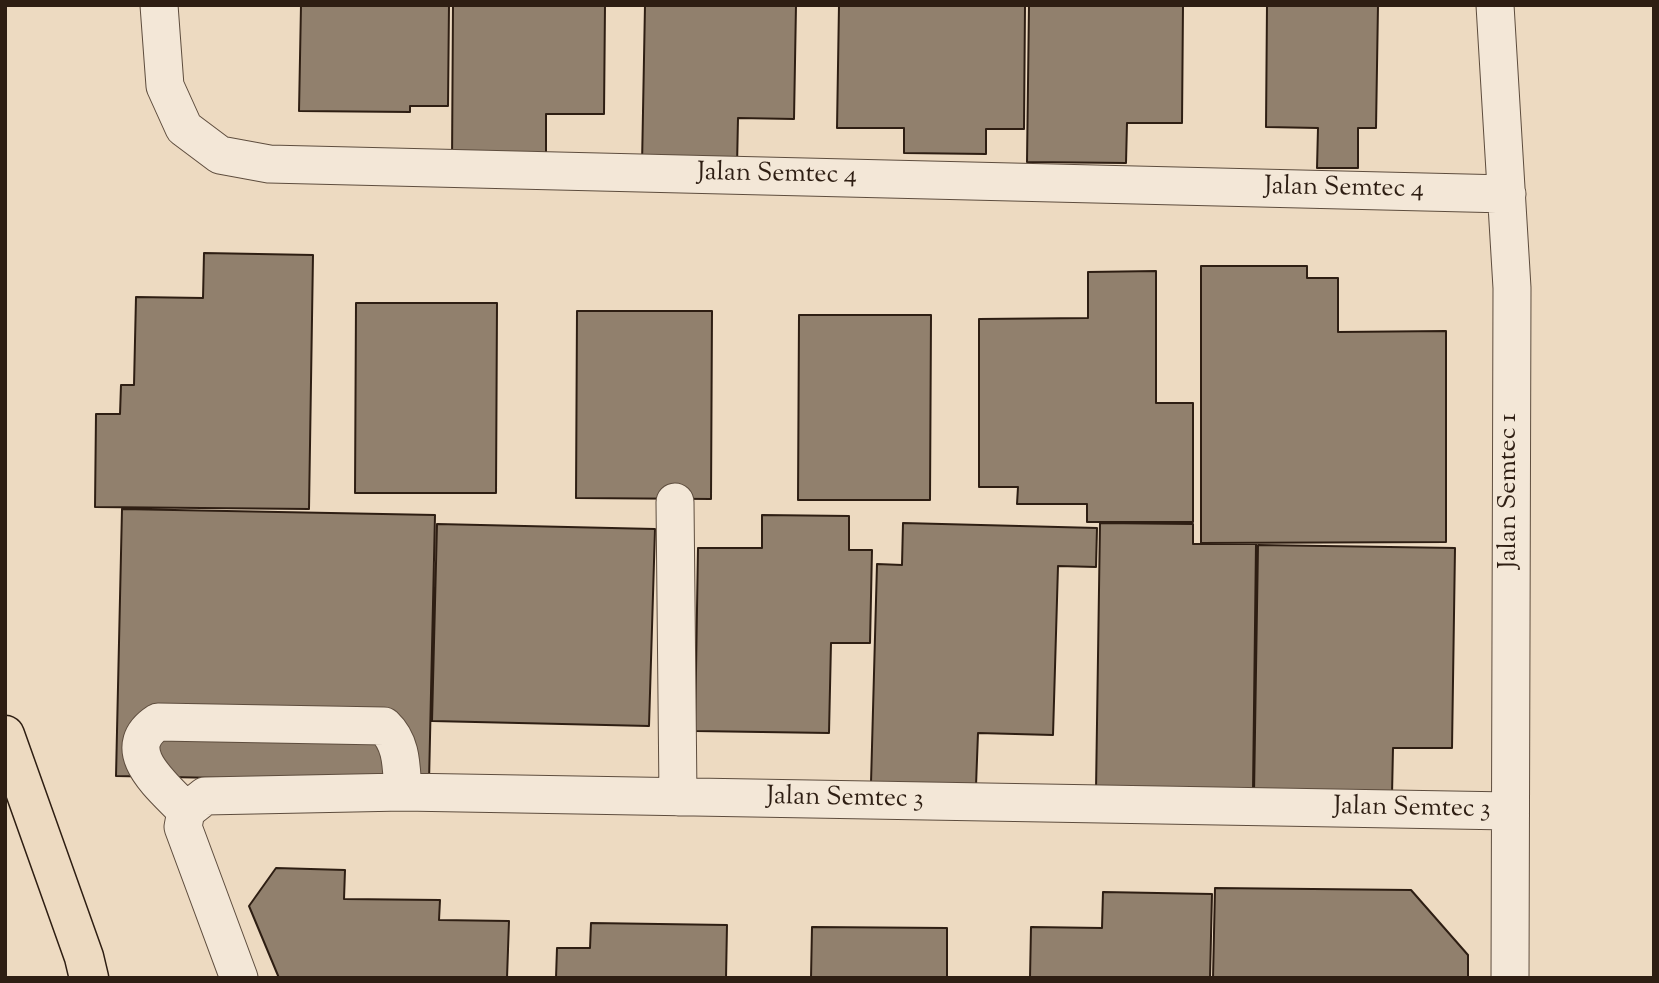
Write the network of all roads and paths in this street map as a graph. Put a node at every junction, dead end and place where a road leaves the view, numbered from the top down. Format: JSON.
{"nodes":[{"id":1,"x":159,"y":5,"type":"edge"},
{"id":2,"x":1495,"y":5,"type":"edge"},
{"id":3,"x":1507,"y":194,"type":"junction"},
{"id":4,"x":675,"y":502,"type":"dead end"},
{"id":5,"x":5,"y":735,"type":"edge"},
{"id":6,"x":403,"y":792,"type":"junction"},
{"id":7,"x":678,"y":797,"type":"junction"},
{"id":8,"x":5,"y":808,"type":"edge"},
{"id":9,"x":186,"y":811,"type":"junction"},
{"id":10,"x":1510,"y":811,"type":"junction"},
{"id":11,"x":72,"y":978,"type":"edge"},
{"id":12,"x":89,"y":978,"type":"edge"},
{"id":13,"x":239,"y":978,"type":"edge"},
{"id":14,"x":1510,"y":978,"type":"edge"}],
"edges":[{"from":1,"to":3,"type":"street","name":"Jalan Semtec 4"},
{"from":2,"to":3,"type":"street","name":"Jalan Semtec 1"},
{"from":3,"to":10,"type":"street","name":"Jalan Semtec 1"},
{"from":4,"to":7,"type":"street"},
{"from":5,"to":12,"type":"highway"},
{"from":6,"to":7,"type":"street","name":"Jalan Semtec 3"},
{"from":6,"to":9,"type":"street","name":"Jalan Semtec 3"},
{"from":6,"to":9,"type":"street"},
{"from":7,"to":10,"type":"street","name":"Jalan Semtec 3"},
{"from":8,"to":11,"type":"highway"},
{"from":9,"to":13,"type":"street"},
{"from":10,"to":14,"type":"street","name":"Jalan Semtec 1"}]}
